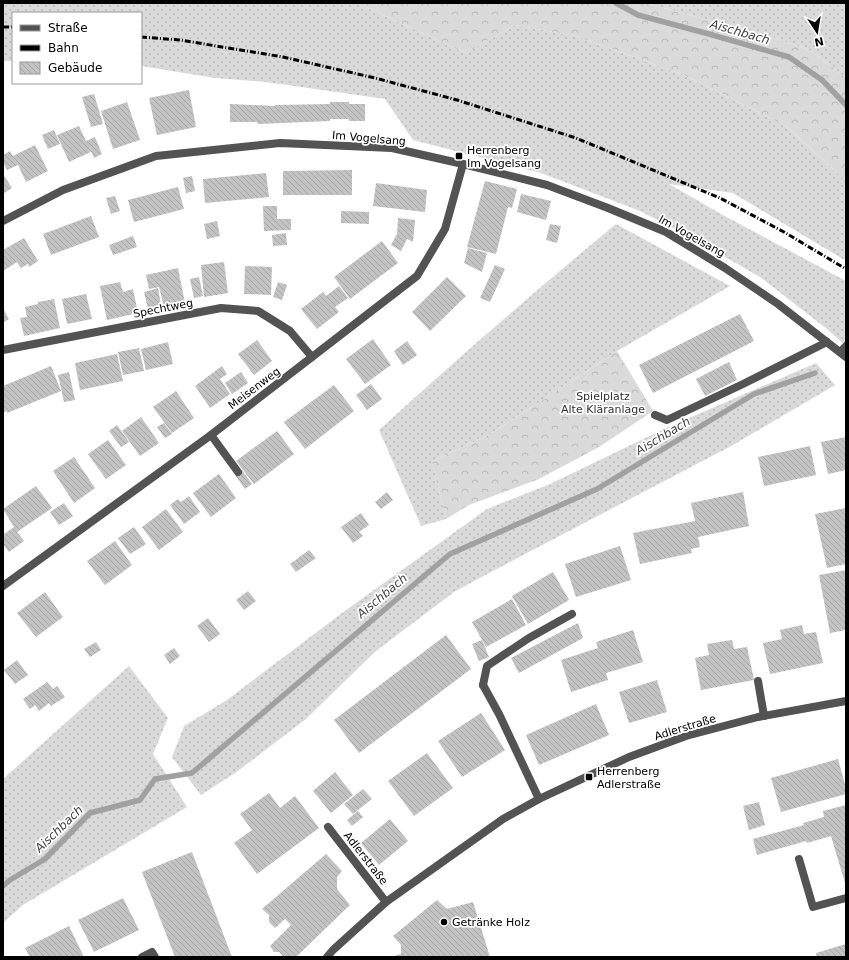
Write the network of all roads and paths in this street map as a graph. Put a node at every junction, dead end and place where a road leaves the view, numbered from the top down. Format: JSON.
{"nodes":[{"id":1,"x":462,"y":164,"type":"junction"},
{"id":2,"x":3,"y":221,"type":"edge"},
{"id":3,"x":827,"y":342,"type":"junction"},
{"id":4,"x":3,"y":350,"type":"edge"},
{"id":5,"x":844,"y":352,"type":"edge"},
{"id":6,"x":312,"y":357,"type":"junction"},
{"id":7,"x":655,"y":415,"type":"dead end"},
{"id":8,"x":211,"y":434,"type":"junction"},
{"id":9,"x":238,"y":472,"type":"dead end"},
{"id":10,"x":3,"y":586,"type":"edge"},
{"id":11,"x":572,"y":614,"type":"dead end"},
{"id":12,"x":758,"y":681,"type":"dead end"},
{"id":13,"x":846,"y":702,"type":"edge"},
{"id":14,"x":764,"y":716,"type":"junction"},
{"id":15,"x":539,"y":799,"type":"junction"},
{"id":16,"x":328,"y":827,"type":"dead end"},
{"id":17,"x":799,"y":859,"type":"dead end"},
{"id":18,"x":846,"y":898,"type":"edge"},
{"id":19,"x":386,"y":902,"type":"junction"},
{"id":20,"x":142,"y":957,"type":"edge"},
{"id":21,"x":155,"y":957,"type":"edge"},
{"id":22,"x":327,"y":957,"type":"edge"}],
"edges":[{"from":1,"to":2,"type":"street","name":"Im Vogelsang"},
{"from":1,"to":3,"type":"street","name":"Im Vogelsang"},
{"from":1,"to":6,"type":"street","name":"Meisenweg"},
{"from":3,"to":5,"type":"street","name":"Im Vogelsang"},
{"from":3,"to":7,"type":"street"},
{"from":4,"to":6,"type":"street","name":"Spechtweg"},
{"from":6,"to":8,"type":"street","name":"Meisenweg"},
{"from":8,"to":9,"type":"street"},
{"from":8,"to":10,"type":"street","name":"Meisenweg"},
{"from":11,"to":15,"type":"street"},
{"from":12,"to":14,"type":"street"},
{"from":13,"to":14,"type":"street","name":"Adlerstraße"},
{"from":14,"to":15,"type":"street","name":"Adlerstraße"},
{"from":15,"to":19,"type":"street","name":"Adlerstraße"},
{"from":16,"to":19,"type":"street","name":"Adlerstraße"},
{"from":17,"to":18,"type":"street"},
{"from":19,"to":22,"type":"street","name":"Adlerstraße"},
{"from":20,"to":21,"type":"street"}]}
